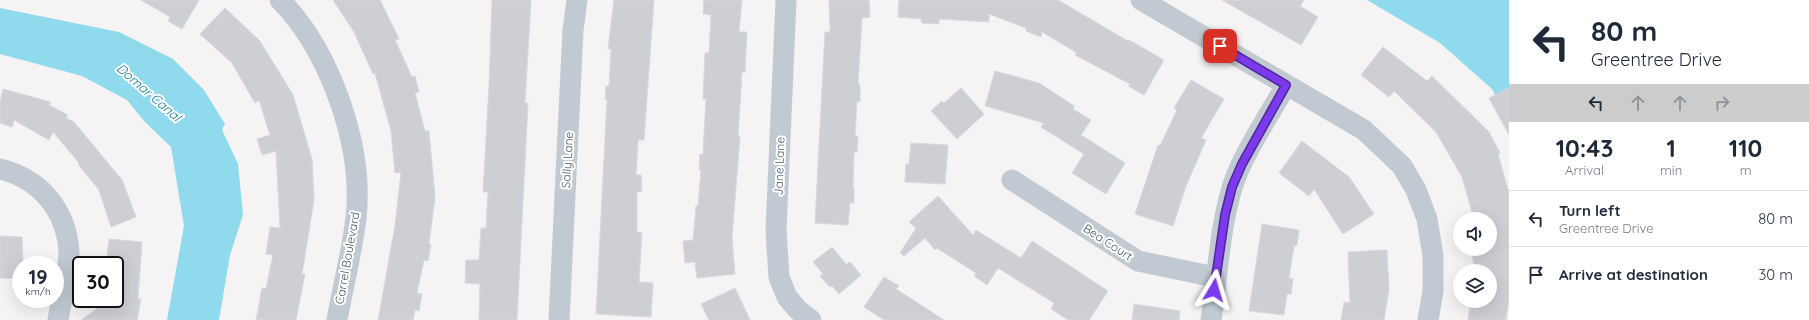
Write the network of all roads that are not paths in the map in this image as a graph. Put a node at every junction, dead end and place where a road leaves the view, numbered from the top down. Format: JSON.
{"nodes":[{"id":1,"x":280,"y":0,"type":"edge"},
{"id":2,"x":577,"y":0,"type":"edge"},
{"id":3,"x":786,"y":0,"type":"edge"},
{"id":4,"x":1141,"y":0,"type":"edge"},
{"id":5,"x":1286,"y":85,"type":"junction"},
{"id":6,"x":0,"y":169,"type":"edge"},
{"id":7,"x":1012,"y":180,"type":"dead end"},
{"id":8,"x":1216,"y":277,"type":"junction"},
{"id":9,"x":58,"y":320,"type":"edge"},
{"id":10,"x":337,"y":320,"type":"edge"},
{"id":11,"x":559,"y":320,"type":"edge"},
{"id":12,"x":811,"y":320,"type":"edge"},
{"id":13,"x":1211,"y":320,"type":"edge"},
{"id":14,"x":1428,"y":320,"type":"edge"}],
"edges":[{"from":1,"to":10,"type":"street","name":"Carrel Boulevard"},
{"from":2,"to":11,"type":"street","name":"Sally Lane"},
{"from":3,"to":12,"type":"street","name":"Jane Lane"},
{"from":4,"to":5,"type":"street"},
{"from":5,"to":8,"type":"street"},
{"from":5,"to":14,"type":"street"},
{"from":6,"to":9,"type":"street"},
{"from":7,"to":8,"type":"street","name":"Bea Court"},
{"from":8,"to":13,"type":"street"}]}
